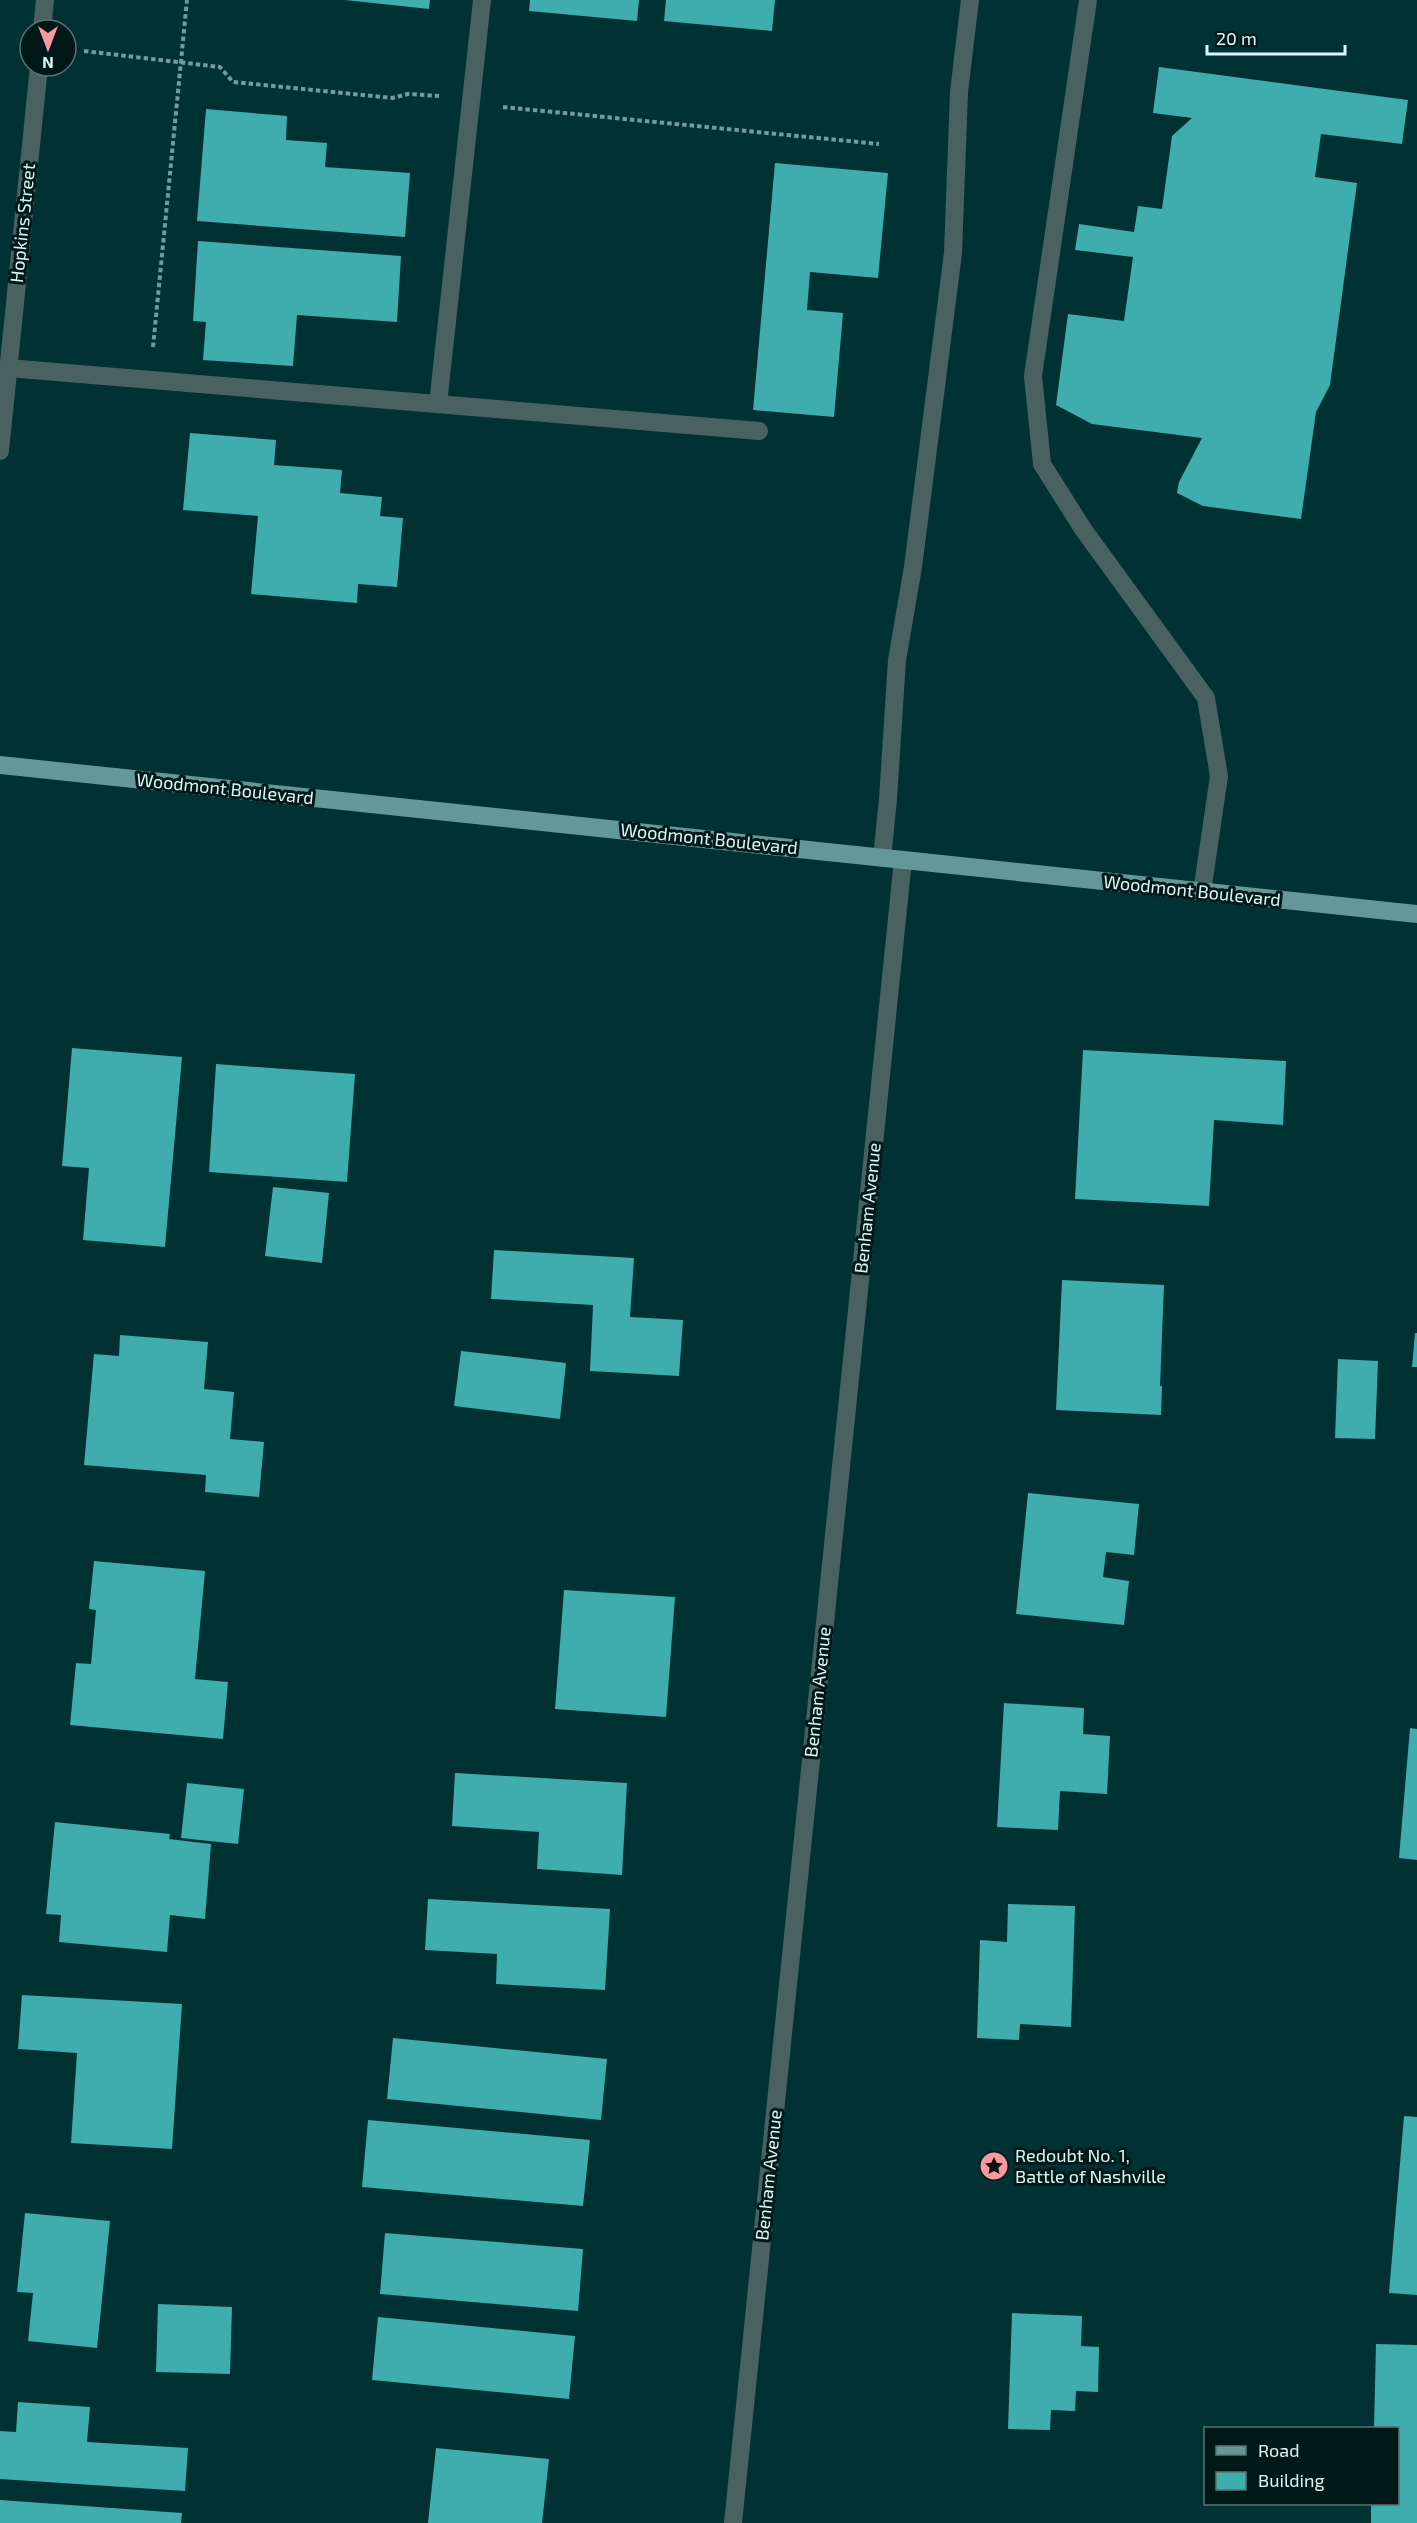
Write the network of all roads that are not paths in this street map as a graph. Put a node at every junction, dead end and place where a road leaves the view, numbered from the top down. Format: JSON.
{"nodes":[{"id":1,"x":45,"y":0,"type":"edge"},
{"id":2,"x":482,"y":0,"type":"edge"},
{"id":3,"x":970,"y":0,"type":"edge"},
{"id":4,"x":1088,"y":0,"type":"edge"},
{"id":5,"x":43,"y":18,"type":"edge"},
{"id":6,"x":38,"y":78,"type":"edge"},
{"id":7,"x":8,"y":368,"type":"junction"},
{"id":8,"x":438,"y":404,"type":"junction"},
{"id":9,"x":759,"y":431,"type":"dead end"},
{"id":10,"x":0,"y":451,"type":"edge"},
{"id":11,"x":0,"y":765,"type":"edge"},
{"id":12,"x":882,"y":858,"type":"junction"},
{"id":13,"x":903,"y":860,"type":"junction"},
{"id":14,"x":1202,"y":892,"type":"junction"},
{"id":15,"x":1417,"y":914,"type":"edge"},
{"id":16,"x":733,"y":2523,"type":"edge"}],
"edges":[{"from":1,"to":5,"type":"street"},
{"from":2,"to":8,"type":"street"},
{"from":3,"to":12,"type":"street"},
{"from":4,"to":14,"type":"street"},
{"from":6,"to":7,"type":"street","name":"Hopkins Street"},
{"from":7,"to":8,"type":"street"},
{"from":7,"to":10,"type":"street","name":"Hopkins Street"},
{"from":8,"to":9,"type":"street"},
{"from":11,"to":12,"type":"main road","name":"Woodmont Boulevard"},
{"from":12,"to":13,"type":"main road","name":"Woodmont Boulevard"},
{"from":13,"to":14,"type":"main road","name":"Woodmont Boulevard"},
{"from":13,"to":16,"type":"street","name":"Benham Avenue"},
{"from":14,"to":15,"type":"main road","name":"Woodmont Boulevard"}]}
